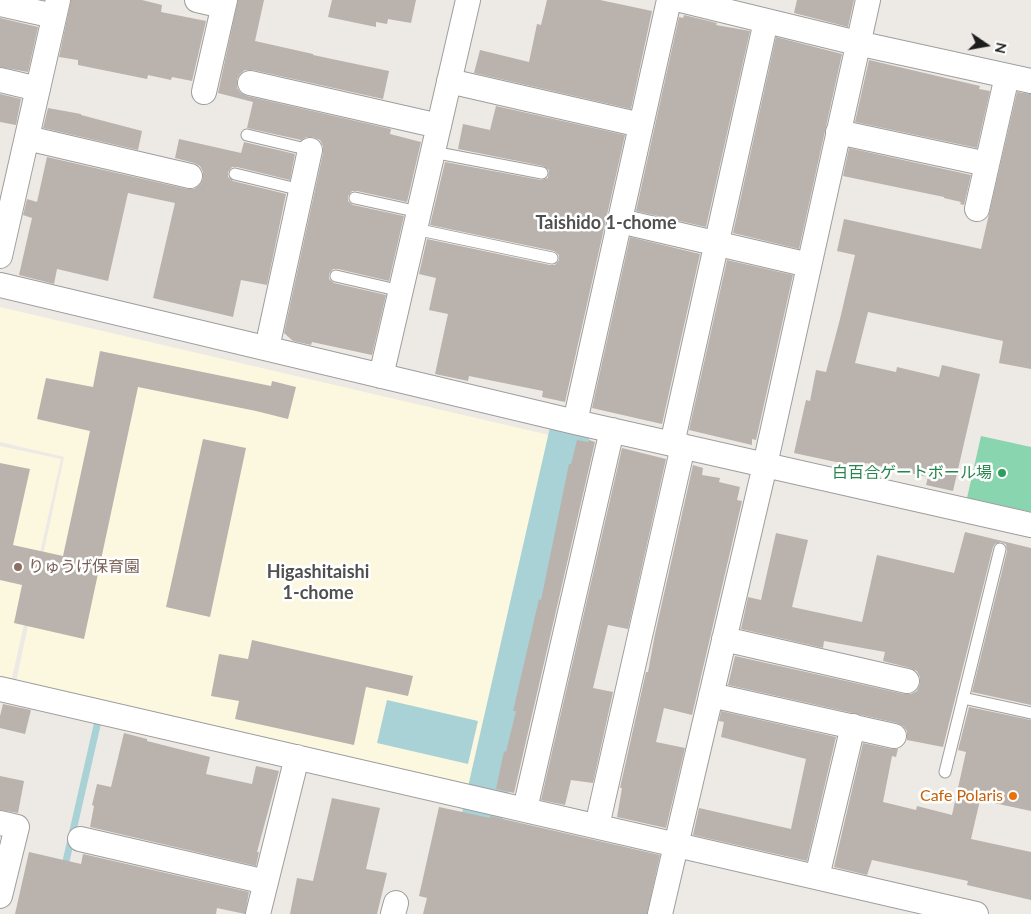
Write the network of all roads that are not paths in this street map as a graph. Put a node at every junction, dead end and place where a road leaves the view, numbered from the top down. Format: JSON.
{"nodes":[{"id":1,"x":197,"y":0,"type":"edge"},
{"id":2,"x":468,"y":0,"type":"edge"},
{"id":3,"x":669,"y":0,"type":"edge"},
{"id":4,"x":681,"y":0,"type":"edge"},
{"id":5,"x":868,"y":0,"type":"edge"},
{"id":6,"x":224,"y":3,"type":"edge"},
{"id":7,"x":0,"y":4,"type":"edge"},
{"id":8,"x":56,"y":8,"type":"edge"},
{"id":9,"x":766,"y":21,"type":"junction"},
{"id":10,"x":857,"y":44,"type":"junction"},
{"id":11,"x":1007,"y":76,"type":"junction"},
{"id":12,"x":0,"y":80,"type":"edge"},
{"id":13,"x":449,"y":81,"type":"junction"},
{"id":14,"x":1031,"y":81,"type":"edge"},
{"id":15,"x":250,"y":83,"type":"dead end"},
{"id":16,"x":38,"y":89,"type":"junction"},
{"id":17,"x":204,"y":92,"type":"dead end"},
{"id":18,"x":641,"y":125,"type":"junction"},
{"id":19,"x":439,"y":126,"type":"junction"},
{"id":20,"x":838,"y":132,"type":"junction"},
{"id":21,"x":247,"y":135,"type":"dead end"},
{"id":22,"x":26,"y":138,"type":"junction"},
{"id":23,"x":310,"y":150,"type":"joint"},
{"id":24,"x":433,"y":152,"type":"junction"},
{"id":25,"x":987,"y":164,"type":"junction"},
{"id":26,"x":542,"y":173,"type":"dead end"},
{"id":27,"x":235,"y":174,"type":"dead end"},
{"id":28,"x":190,"y":176,"type":"dead end"},
{"id":29,"x":301,"y":190,"type":"junction"},
{"id":30,"x":354,"y":198,"type":"dead end"},
{"id":31,"x":977,"y":209,"type":"dead end"},
{"id":32,"x":417,"y":220,"type":"junction"},
{"id":33,"x":620,"y":221,"type":"junction"},
{"id":34,"x":717,"y":244,"type":"junction"},
{"id":35,"x":0,"y":256,"type":"edge"},
{"id":36,"x":552,"y":258,"type":"dead end"},
{"id":37,"x":809,"y":265,"type":"junction"},
{"id":38,"x":336,"y":276,"type":"dead end"},
{"id":39,"x":0,"y":285,"type":"edge"},
{"id":40,"x":400,"y":291,"type":"junction"},
{"id":41,"x":267,"y":348,"type":"junction"},
{"id":42,"x":381,"y":376,"type":"junction"},
{"id":43,"x":575,"y":422,"type":"junction"},
{"id":44,"x":612,"y":430,"type":"junction"},
{"id":45,"x":678,"y":445,"type":"junction"},
{"id":46,"x":765,"y":465,"type":"junction"},
{"id":47,"x":1031,"y":525,"type":"edge"},
{"id":48,"x":1000,"y":549,"type":"dead end"},
{"id":49,"x":724,"y":639,"type":"junction"},
{"id":50,"x":907,"y":681,"type":"dead end"},
{"id":51,"x":0,"y":689,"type":"edge"},
{"id":52,"x":711,"y":695,"type":"junction"},
{"id":53,"x":963,"y":698,"type":"junction"},
{"id":54,"x":1031,"y":713,"type":"edge"},
{"id":55,"x":853,"y":726,"type":"junction"},
{"id":56,"x":894,"y":736,"type":"dead end"},
{"id":57,"x":297,"y":756,"type":"junction"},
{"id":58,"x":945,"y":772,"type":"dead end"},
{"id":59,"x":525,"y":809,"type":"junction"},
{"id":60,"x":0,"y":823,"type":"edge"},
{"id":61,"x":597,"y":826,"type":"junction"},
{"id":62,"x":80,"y":839,"type":"dead end"},
{"id":63,"x":676,"y":844,"type":"junction"},
{"id":64,"x":817,"y":877,"type":"junction"},
{"id":65,"x":266,"y":882,"type":"junction"},
{"id":66,"x":0,"y":896,"type":"edge"},
{"id":67,"x":258,"y":914,"type":"edge"},
{"id":68,"x":660,"y":914,"type":"edge"},
{"id":69,"x":976,"y":914,"type":"edge"}],
"edges":[{"from":1,"to":6,"type":"street"},
{"from":2,"to":13,"type":"street"},
{"from":3,"to":18,"type":"street"},
{"from":4,"to":9,"type":"street"},
{"from":5,"to":10,"type":"street"},
{"from":6,"to":17,"type":"street"},
{"from":7,"to":8,"type":"street"},
{"from":8,"to":16,"type":"street"},
{"from":9,"to":10,"type":"street"},
{"from":9,"to":34,"type":"street"},
{"from":10,"to":11,"type":"street"},
{"from":10,"to":20,"type":"street"},
{"from":11,"to":14,"type":"street"},
{"from":11,"to":25,"type":"street"},
{"from":12,"to":16,"type":"street"},
{"from":13,"to":18,"type":"street"},
{"from":13,"to":19,"type":"street"},
{"from":15,"to":19,"type":"street"},
{"from":16,"to":22,"type":"street"},
{"from":18,"to":33,"type":"street"},
{"from":19,"to":24,"type":"street"},
{"from":20,"to":25,"type":"street"},
{"from":20,"to":37,"type":"street"},
{"from":21,"to":23,"type":"lane"},
{"from":22,"to":28,"type":"street"},
{"from":22,"to":35,"type":"street"},
{"from":23,"to":29,"type":"street"},
{"from":24,"to":26,"type":"lane"},
{"from":24,"to":32,"type":"street"},
{"from":25,"to":31,"type":"street"},
{"from":27,"to":29,"type":"lane"},
{"from":29,"to":41,"type":"street"},
{"from":30,"to":32,"type":"lane"},
{"from":32,"to":36,"type":"lane"},
{"from":32,"to":40,"type":"street"},
{"from":33,"to":34,"type":"street"},
{"from":33,"to":43,"type":"street"},
{"from":34,"to":37,"type":"street"},
{"from":34,"to":45,"type":"street"},
{"from":37,"to":46,"type":"street"},
{"from":38,"to":40,"type":"lane"},
{"from":39,"to":41,"type":"street"},
{"from":40,"to":42,"type":"street"},
{"from":41,"to":42,"type":"street"},
{"from":42,"to":43,"type":"street"},
{"from":43,"to":44,"type":"street"},
{"from":44,"to":45,"type":"street"},
{"from":44,"to":59,"type":"street"},
{"from":45,"to":46,"type":"street"},
{"from":45,"to":61,"type":"street"},
{"from":46,"to":47,"type":"street"},
{"from":46,"to":49,"type":"street"},
{"from":48,"to":53,"type":"lane"},
{"from":49,"to":50,"type":"street"},
{"from":49,"to":52,"type":"street"},
{"from":51,"to":57,"type":"street"},
{"from":52,"to":55,"type":"street"},
{"from":52,"to":63,"type":"street"},
{"from":53,"to":54,"type":"lane"},
{"from":53,"to":58,"type":"lane"},
{"from":55,"to":56,"type":"street"},
{"from":55,"to":64,"type":"street"},
{"from":57,"to":59,"type":"street"},
{"from":57,"to":65,"type":"street"},
{"from":59,"to":61,"type":"street"},
{"from":60,"to":66,"type":"street"},
{"from":61,"to":63,"type":"street"},
{"from":62,"to":65,"type":"street"},
{"from":63,"to":64,"type":"street"},
{"from":63,"to":68,"type":"street"},
{"from":64,"to":69,"type":"street"},
{"from":65,"to":67,"type":"street"}]}
